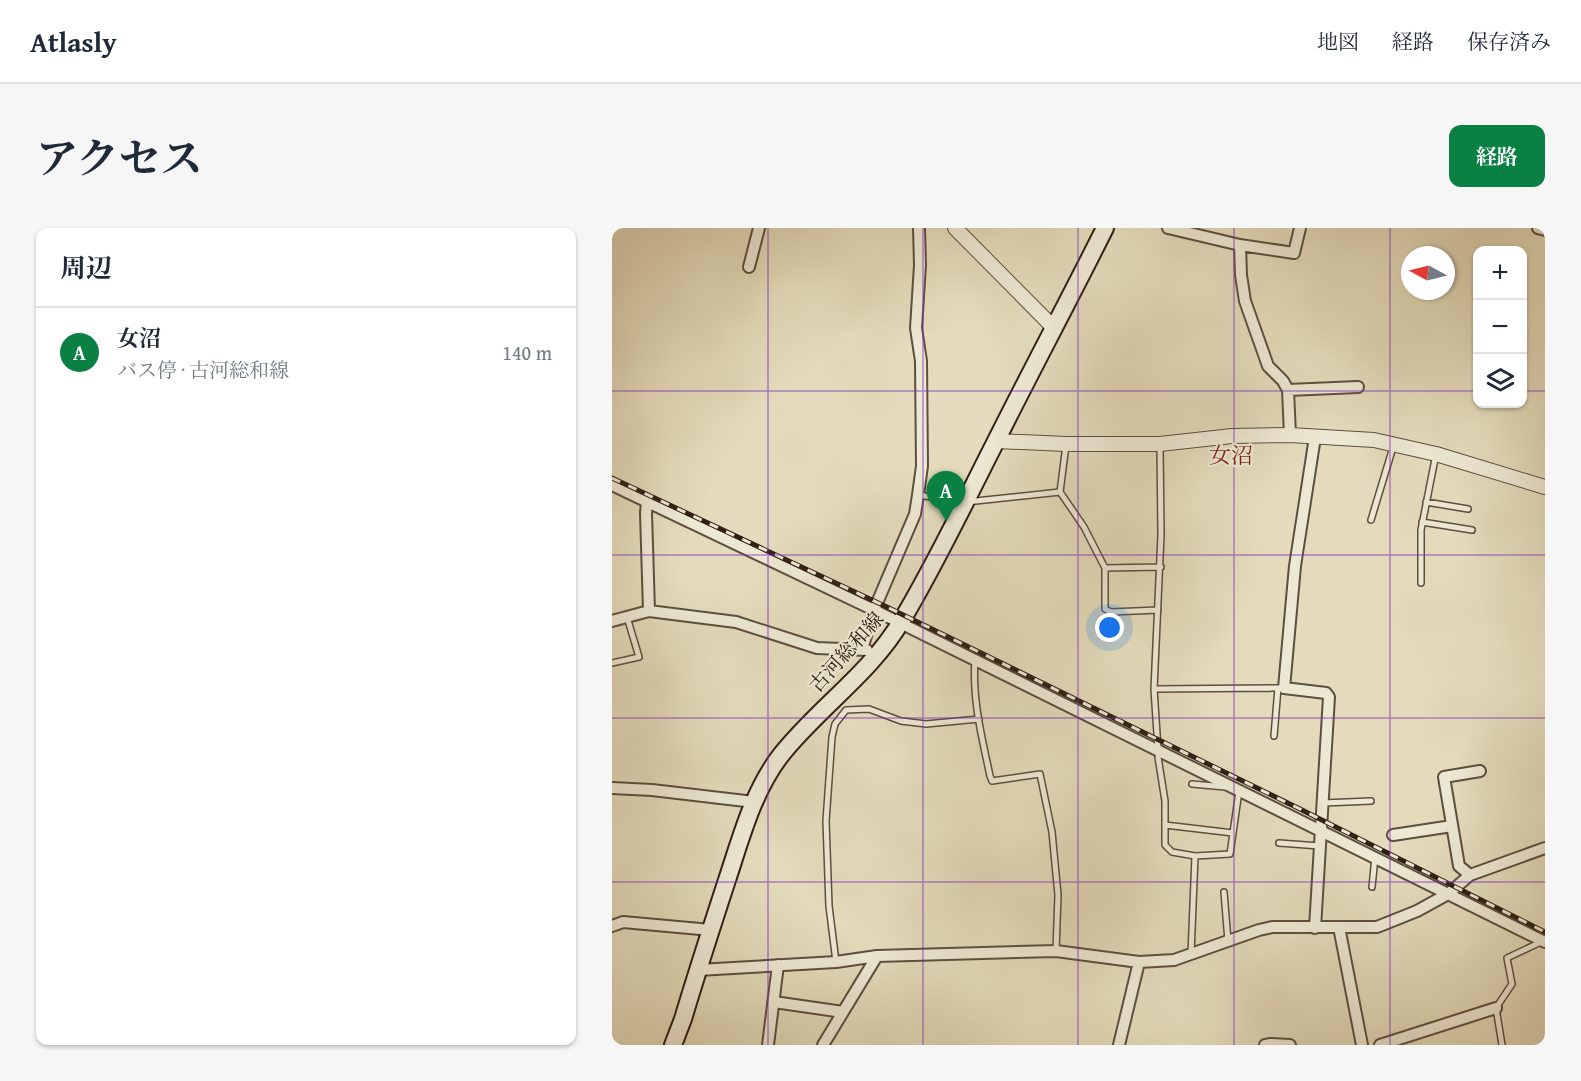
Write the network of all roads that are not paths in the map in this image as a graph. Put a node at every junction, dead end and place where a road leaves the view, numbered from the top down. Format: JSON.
{"nodes":[{"id":1,"x":759,"y":228,"type":"edge"},
{"id":2,"x":919,"y":228,"type":"edge"},
{"id":3,"x":955,"y":228,"type":"edge"},
{"id":4,"x":1105,"y":228,"type":"edge"},
{"id":5,"x":1168,"y":228,"type":"edge"},
{"id":6,"x":1300,"y":228,"type":"edge"},
{"id":7,"x":1538,"y":228,"type":"edge"},
{"id":8,"x":1545,"y":230,"type":"edge"},
{"id":9,"x":1240,"y":245,"type":"junction"},
{"id":10,"x":749,"y":267,"type":"dead end"},
{"id":11,"x":1054,"y":328,"type":"junction"},
{"id":12,"x":1358,"y":387,"type":"dead end"},
{"id":13,"x":1288,"y":390,"type":"junction"},
{"id":14,"x":1290,"y":435,"type":"junction"},
{"id":15,"x":1315,"y":437,"type":"junction"},
{"id":16,"x":996,"y":441,"type":"junction"},
{"id":17,"x":1066,"y":444,"type":"junction"},
{"id":18,"x":1160,"y":444,"type":"junction"},
{"id":19,"x":1394,"y":444,"type":"junction"},
{"id":20,"x":1436,"y":454,"type":"junction"},
{"id":21,"x":612,"y":485,"type":"edge"},
{"id":22,"x":1545,"y":487,"type":"edge"},
{"id":23,"x":1060,"y":492,"type":"junction"},
{"id":24,"x":918,"y":495,"type":"junction"},
{"id":25,"x":647,"y":502,"type":"junction"},
{"id":26,"x":966,"y":502,"type":"junction"},
{"id":27,"x":1426,"y":502,"type":"junction"},
{"id":28,"x":1467,"y":509,"type":"dead end"},
{"id":29,"x":1371,"y":520,"type":"dead end"},
{"id":30,"x":1422,"y":522,"type":"junction"},
{"id":31,"x":1472,"y":530,"type":"dead end"},
{"id":32,"x":1161,"y":567,"type":"junction"},
{"id":33,"x":1106,"y":568,"type":"junction"},
{"id":34,"x":1421,"y":582,"type":"dead end"},
{"id":35,"x":874,"y":610,"type":"junction"},
{"id":36,"x":1158,"y":610,"type":"junction"},
{"id":37,"x":649,"y":611,"type":"junction"},
{"id":38,"x":627,"y":617,"type":"junction"},
{"id":39,"x":612,"y":621,"type":"edge"},
{"id":40,"x":901,"y":623,"type":"junction"},
{"id":41,"x":862,"y":650,"type":"junction"},
{"id":42,"x":880,"y":651,"type":"junction"},
{"id":43,"x":975,"y":660,"type":"junction"},
{"id":44,"x":612,"y":663,"type":"edge"},
{"id":45,"x":1281,"y":688,"type":"junction"},
{"id":46,"x":1154,"y":689,"type":"junction"},
{"id":47,"x":978,"y":719,"type":"junction"},
{"id":48,"x":1274,"y":736,"type":"dead end"},
{"id":49,"x":1158,"y":753,"type":"junction"},
{"id":50,"x":1480,"y":771,"type":"dead end"},
{"id":51,"x":1192,"y":784,"type":"dead end"},
{"id":52,"x":612,"y":788,"type":"edge"},
{"id":53,"x":1237,"y":789,"type":"junction"},
{"id":54,"x":1371,"y":801,"type":"dead end"},
{"id":55,"x":754,"y":802,"type":"junction"},
{"id":56,"x":1323,"y":802,"type":"junction"},
{"id":57,"x":1165,"y":825,"type":"junction"},
{"id":58,"x":1452,"y":826,"type":"junction"},
{"id":59,"x":1321,"y":831,"type":"junction"},
{"id":60,"x":1233,"y":833,"type":"junction"},
{"id":61,"x":1393,"y":835,"type":"dead end"},
{"id":62,"x":1279,"y":843,"type":"dead end"},
{"id":63,"x":1320,"y":846,"type":"junction"},
{"id":64,"x":1545,"y":848,"type":"edge"},
{"id":65,"x":1195,"y":856,"type":"junction"},
{"id":66,"x":1375,"y":858,"type":"junction"},
{"id":67,"x":1470,"y":875,"type":"junction"},
{"id":68,"x":1372,"y":886,"type":"dead end"},
{"id":69,"x":1224,"y":892,"type":"dead end"},
{"id":70,"x":1448,"y":894,"type":"junction"},
{"id":71,"x":612,"y":926,"type":"edge"},
{"id":72,"x":1339,"y":927,"type":"junction"},
{"id":73,"x":1315,"y":928,"type":"junction"},
{"id":74,"x":711,"y":930,"type":"junction"},
{"id":75,"x":1228,"y":941,"type":"junction"},
{"id":76,"x":1544,"y":942,"type":"edge"},
{"id":77,"x":1056,"y":951,"type":"junction"},
{"id":78,"x":1191,"y":954,"type":"junction"},
{"id":79,"x":877,"y":956,"type":"junction"},
{"id":80,"x":836,"y":962,"type":"junction"},
{"id":81,"x":1138,"y":962,"type":"junction"},
{"id":82,"x":778,"y":965,"type":"junction"},
{"id":83,"x":698,"y":970,"type":"junction"},
{"id":84,"x":774,"y":1002,"type":"junction"},
{"id":85,"x":1496,"y":1008,"type":"junction"},
{"id":86,"x":843,"y":1012,"type":"junction"},
{"id":87,"x":673,"y":1045,"type":"edge"},
{"id":88,"x":768,"y":1045,"type":"edge"},
{"id":89,"x":824,"y":1045,"type":"edge"},
{"id":90,"x":1119,"y":1045,"type":"edge"},
{"id":91,"x":1265,"y":1045,"type":"edge"},
{"id":92,"x":1290,"y":1045,"type":"edge"},
{"id":93,"x":1362,"y":1045,"type":"edge"},
{"id":94,"x":1380,"y":1045,"type":"edge"},
{"id":95,"x":1502,"y":1045,"type":"edge"}],
"edges":[{"from":1,"to":10,"type":"street"},
{"from":2,"to":24,"type":"street"},
{"from":3,"to":11,"type":"street"},
{"from":4,"to":11,"type":"main road","name":"古河総和線"},
{"from":5,"to":9,"type":"street"},
{"from":6,"to":9,"type":"street"},
{"from":7,"to":8,"type":"street"},
{"from":9,"to":13,"type":"street"},
{"from":11,"to":16,"type":"main road","name":"古河総和線"},
{"from":12,"to":13,"type":"street"},
{"from":13,"to":14,"type":"street"},
{"from":14,"to":15,"type":"street"},
{"from":14,"to":18,"type":"street"},
{"from":15,"to":19,"type":"street"},
{"from":15,"to":45,"type":"street"},
{"from":16,"to":17,"type":"street"},
{"from":16,"to":26,"type":"main road","name":"古河総和線"},
{"from":17,"to":18,"type":"street"},
{"from":17,"to":23,"type":"lane"},
{"from":18,"to":32,"type":"lane"},
{"from":19,"to":20,"type":"street"},
{"from":19,"to":29,"type":"lane"},
{"from":20,"to":22,"type":"street"},
{"from":20,"to":27,"type":"lane"},
{"from":21,"to":25,"type":"street"},
{"from":23,"to":26,"type":"lane"},
{"from":23,"to":33,"type":"lane"},
{"from":24,"to":26,"type":"lane"},
{"from":24,"to":35,"type":"street"},
{"from":25,"to":35,"type":"street"},
{"from":25,"to":37,"type":"street"},
{"from":26,"to":40,"type":"main road","name":"古河総和線"},
{"from":27,"to":28,"type":"lane"},
{"from":27,"to":30,"type":"lane"},
{"from":30,"to":31,"type":"lane"},
{"from":30,"to":34,"type":"lane"},
{"from":32,"to":33,"type":"lane"},
{"from":32,"to":36,"type":"lane"},
{"from":33,"to":36,"type":"lane"},
{"from":35,"to":40,"type":"street"},
{"from":35,"to":41,"type":"street"},
{"from":36,"to":46,"type":"lane"},
{"from":37,"to":38,"type":"street"},
{"from":37,"to":41,"type":"street"},
{"from":38,"to":39,"type":"street"},
{"from":38,"to":44,"type":"lane"},
{"from":40,"to":42,"type":"main road","name":"古河総和線"},
{"from":40,"to":43,"type":"street"},
{"from":41,"to":42,"type":"street"},
{"from":42,"to":55,"type":"main road","name":"古河総和線"},
{"from":43,"to":47,"type":"lane"},
{"from":43,"to":49,"type":"street"},
{"from":45,"to":46,"type":"lane"},
{"from":45,"to":48,"type":"lane"},
{"from":45,"to":56,"type":"street"},
{"from":46,"to":49,"type":"lane"},
{"from":47,"to":77,"type":"lane"},
{"from":47,"to":80,"type":"lane"},
{"from":49,"to":53,"type":"street"},
{"from":49,"to":57,"type":"lane"},
{"from":50,"to":58,"type":"street"},
{"from":51,"to":53,"type":"lane"},
{"from":52,"to":55,"type":"street"},
{"from":53,"to":59,"type":"street"},
{"from":53,"to":60,"type":"lane"},
{"from":54,"to":56,"type":"lane"},
{"from":55,"to":74,"type":"main road","name":"古河総和線"},
{"from":56,"to":59,"type":"street"},
{"from":57,"to":60,"type":"lane"},
{"from":57,"to":65,"type":"lane"},
{"from":58,"to":61,"type":"street"},
{"from":58,"to":67,"type":"street"},
{"from":59,"to":63,"type":"street"},
{"from":59,"to":66,"type":"street"},
{"from":60,"to":65,"type":"lane"},
{"from":62,"to":63,"type":"lane"},
{"from":63,"to":73,"type":"street"},
{"from":64,"to":67,"type":"street"},
{"from":65,"to":78,"type":"lane"},
{"from":66,"to":68,"type":"lane"},
{"from":66,"to":70,"type":"street"},
{"from":67,"to":70,"type":"street"},
{"from":69,"to":75,"type":"lane"},
{"from":70,"to":72,"type":"street"},
{"from":70,"to":76,"type":"street"},
{"from":71,"to":74,"type":"street"},
{"from":72,"to":73,"type":"street"},
{"from":72,"to":93,"type":"street"},
{"from":73,"to":75,"type":"street"},
{"from":74,"to":83,"type":"main road","name":"古河総和線"},
{"from":75,"to":78,"type":"street"},
{"from":76,"to":85,"type":"lane"},
{"from":77,"to":79,"type":"street"},
{"from":77,"to":81,"type":"street"},
{"from":78,"to":81,"type":"street"},
{"from":79,"to":80,"type":"street"},
{"from":79,"to":86,"type":"street"},
{"from":80,"to":82,"type":"street"},
{"from":81,"to":90,"type":"street"},
{"from":82,"to":83,"type":"street"},
{"from":82,"to":84,"type":"street"},
{"from":83,"to":87,"type":"main road","name":"古河総和線"},
{"from":84,"to":86,"type":"street"},
{"from":84,"to":88,"type":"street"},
{"from":85,"to":94,"type":"street"},
{"from":85,"to":95,"type":"lane"},
{"from":86,"to":89,"type":"street"},
{"from":91,"to":92,"type":"street"}]}
